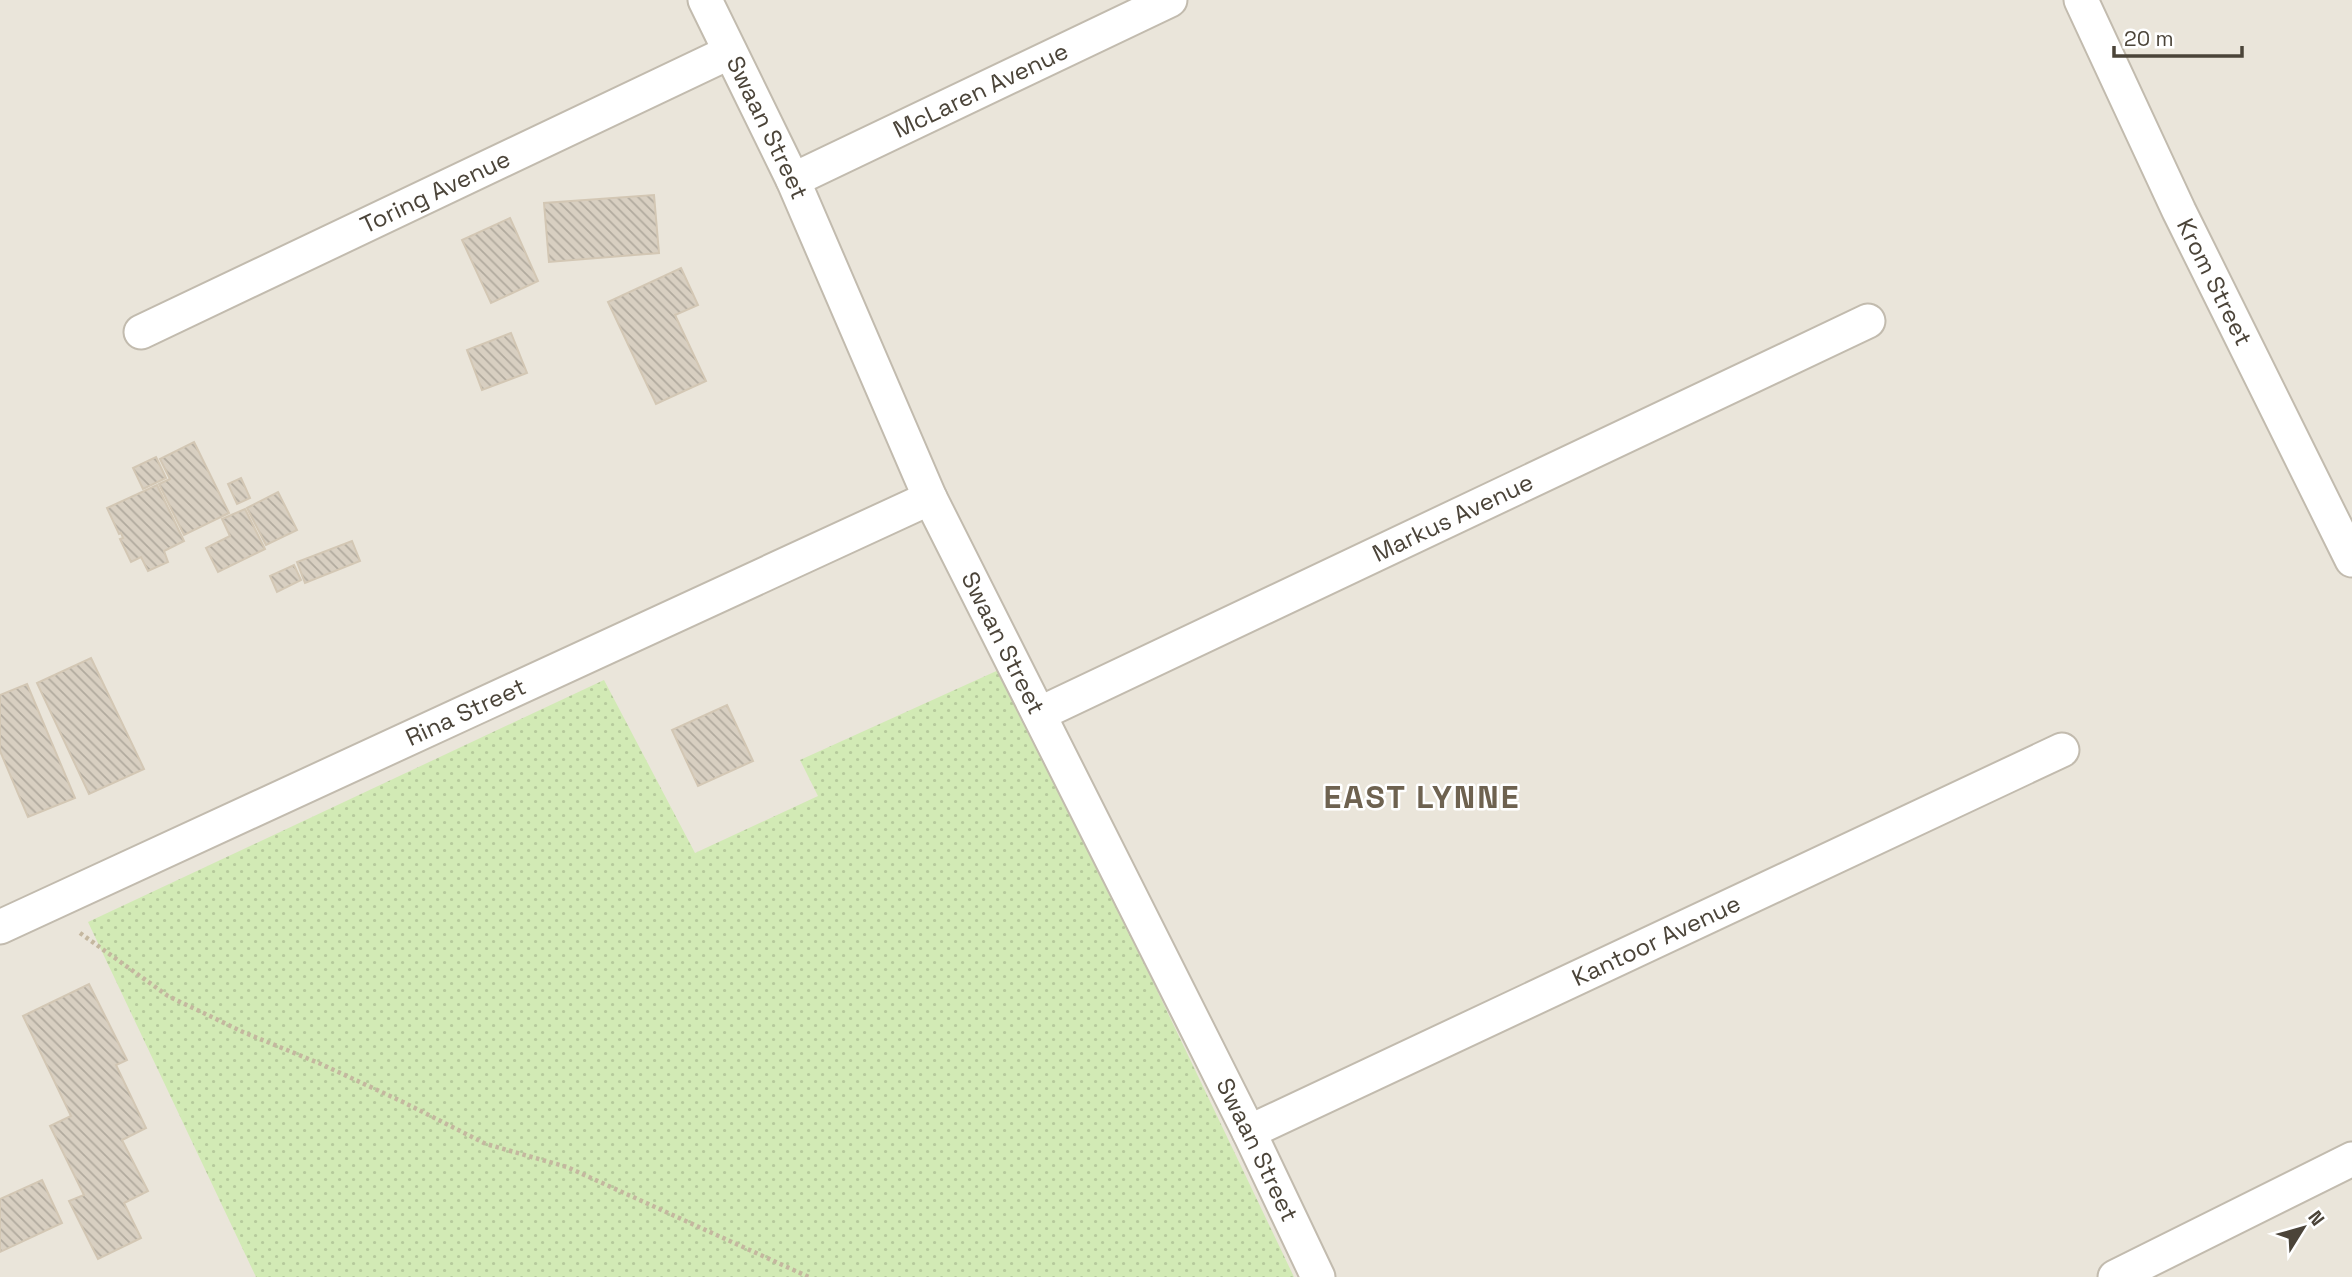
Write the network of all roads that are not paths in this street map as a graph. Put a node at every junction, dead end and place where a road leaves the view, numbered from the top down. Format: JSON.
{"nodes":[{"id":1,"x":705,"y":0,"type":"edge"},
{"id":2,"x":1170,"y":0,"type":"edge"},
{"id":3,"x":2081,"y":0,"type":"edge"},
{"id":4,"x":730,"y":52,"type":"junction"},
{"id":5,"x":793,"y":180,"type":"junction"},
{"id":6,"x":1868,"y":321,"type":"dead end"},
{"id":7,"x":141,"y":332,"type":"dead end"},
{"id":8,"x":930,"y":498,"type":"junction"},
{"id":9,"x":2352,"y":560,"type":"edge"},
{"id":10,"x":1039,"y":714,"type":"junction"},
{"id":11,"x":2062,"y":750,"type":"dead end"},
{"id":12,"x":0,"y":927,"type":"edge"},
{"id":13,"x":1249,"y":1132,"type":"junction"},
{"id":14,"x":2352,"y":1159,"type":"edge"},
{"id":15,"x":1318,"y":1277,"type":"edge"},
{"id":16,"x":2115,"y":1277,"type":"edge"}],
"edges":[{"from":1,"to":4,"type":"street","name":"Swaan Street"},
{"from":2,"to":5,"type":"street","name":"McLaren Avenue"},
{"from":3,"to":9,"type":"street","name":"Krom Street"},
{"from":4,"to":5,"type":"street","name":"Swaan Street"},
{"from":4,"to":7,"type":"street","name":"Toring Avenue"},
{"from":5,"to":8,"type":"street","name":"Swaan Street"},
{"from":6,"to":10,"type":"street","name":"Markus Avenue"},
{"from":8,"to":10,"type":"street","name":"Swaan Street"},
{"from":8,"to":12,"type":"street","name":"Rina Street"},
{"from":10,"to":13,"type":"street","name":"Swaan Street"},
{"from":11,"to":13,"type":"street","name":"Kantoor Avenue"},
{"from":13,"to":15,"type":"street","name":"Swaan Street"},
{"from":14,"to":16,"type":"street"}]}
